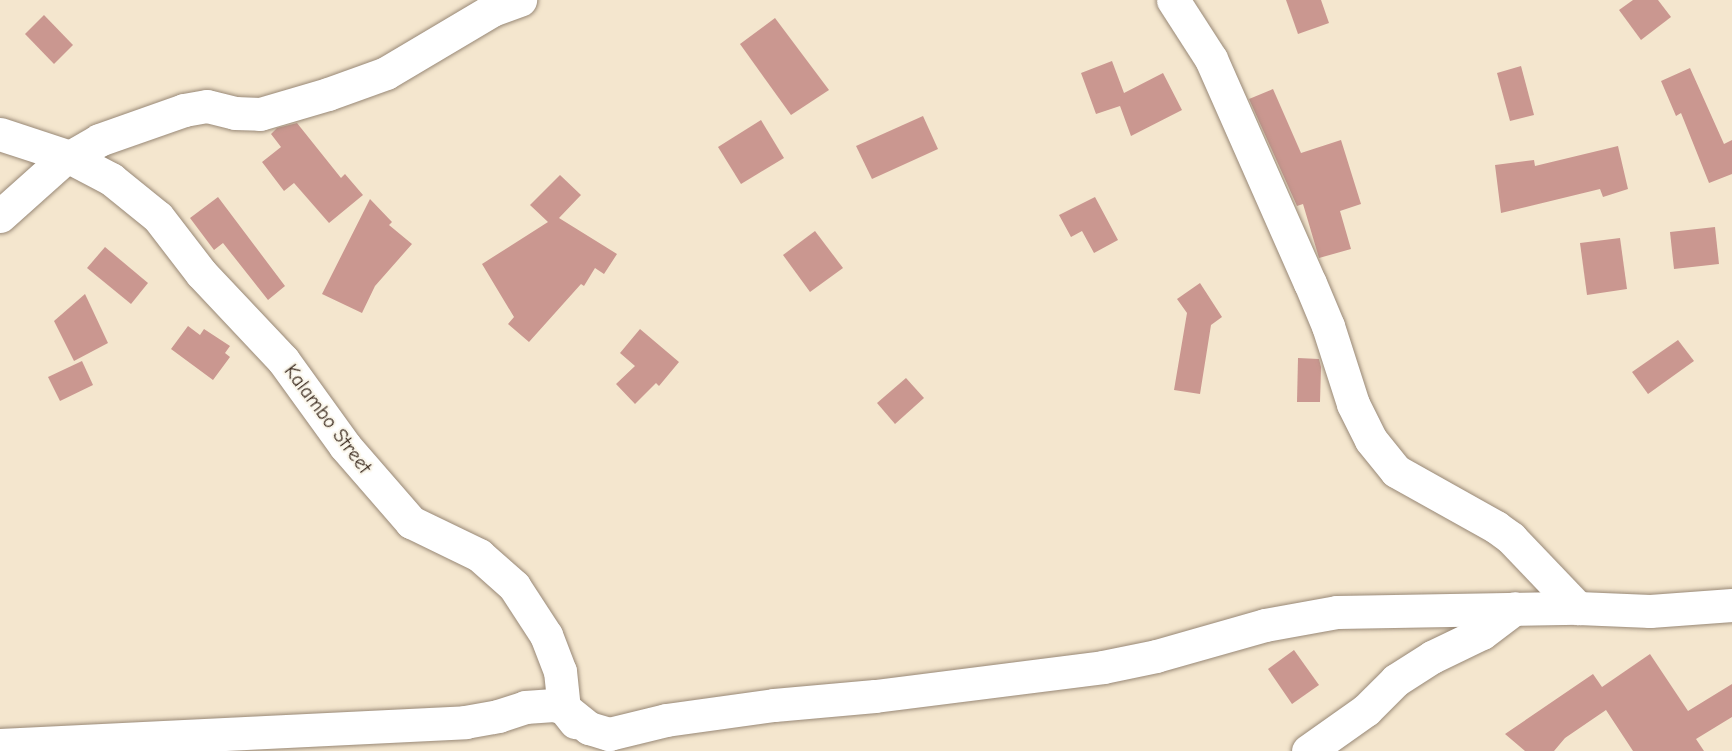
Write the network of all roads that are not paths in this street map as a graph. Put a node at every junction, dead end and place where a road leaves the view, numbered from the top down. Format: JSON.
{"nodes":[{"id":1,"x":520,"y":0,"type":"edge"},
{"id":2,"x":1173,"y":0,"type":"edge"},
{"id":3,"x":0,"y":134,"type":"edge"},
{"id":4,"x":68,"y":156,"type":"junction"},
{"id":5,"x":0,"y":216,"type":"edge"},
{"id":6,"x":1732,"y":605,"type":"edge"},
{"id":7,"x":1578,"y":608,"type":"junction"},
{"id":8,"x":1515,"y":609,"type":"junction"},
{"id":9,"x":564,"y":708,"type":"junction"},
{"id":10,"x":0,"y":746,"type":"edge"},
{"id":11,"x":599,"y":751,"type":"edge"},
{"id":12,"x":1308,"y":751,"type":"edge"}],
"edges":[{"from":1,"to":4,"type":"street"},
{"from":2,"to":7,"type":"street"},
{"from":3,"to":4,"type":"street","name":"Kalambo Street"},
{"from":4,"to":5,"type":"street"},
{"from":4,"to":9,"type":"street","name":"Kalambo Street"},
{"from":6,"to":7,"type":"street"},
{"from":7,"to":8,"type":"street"},
{"from":8,"to":9,"type":"street"},
{"from":8,"to":12,"type":"street"},
{"from":9,"to":10,"type":"street"},
{"from":9,"to":11,"type":"street"}]}
